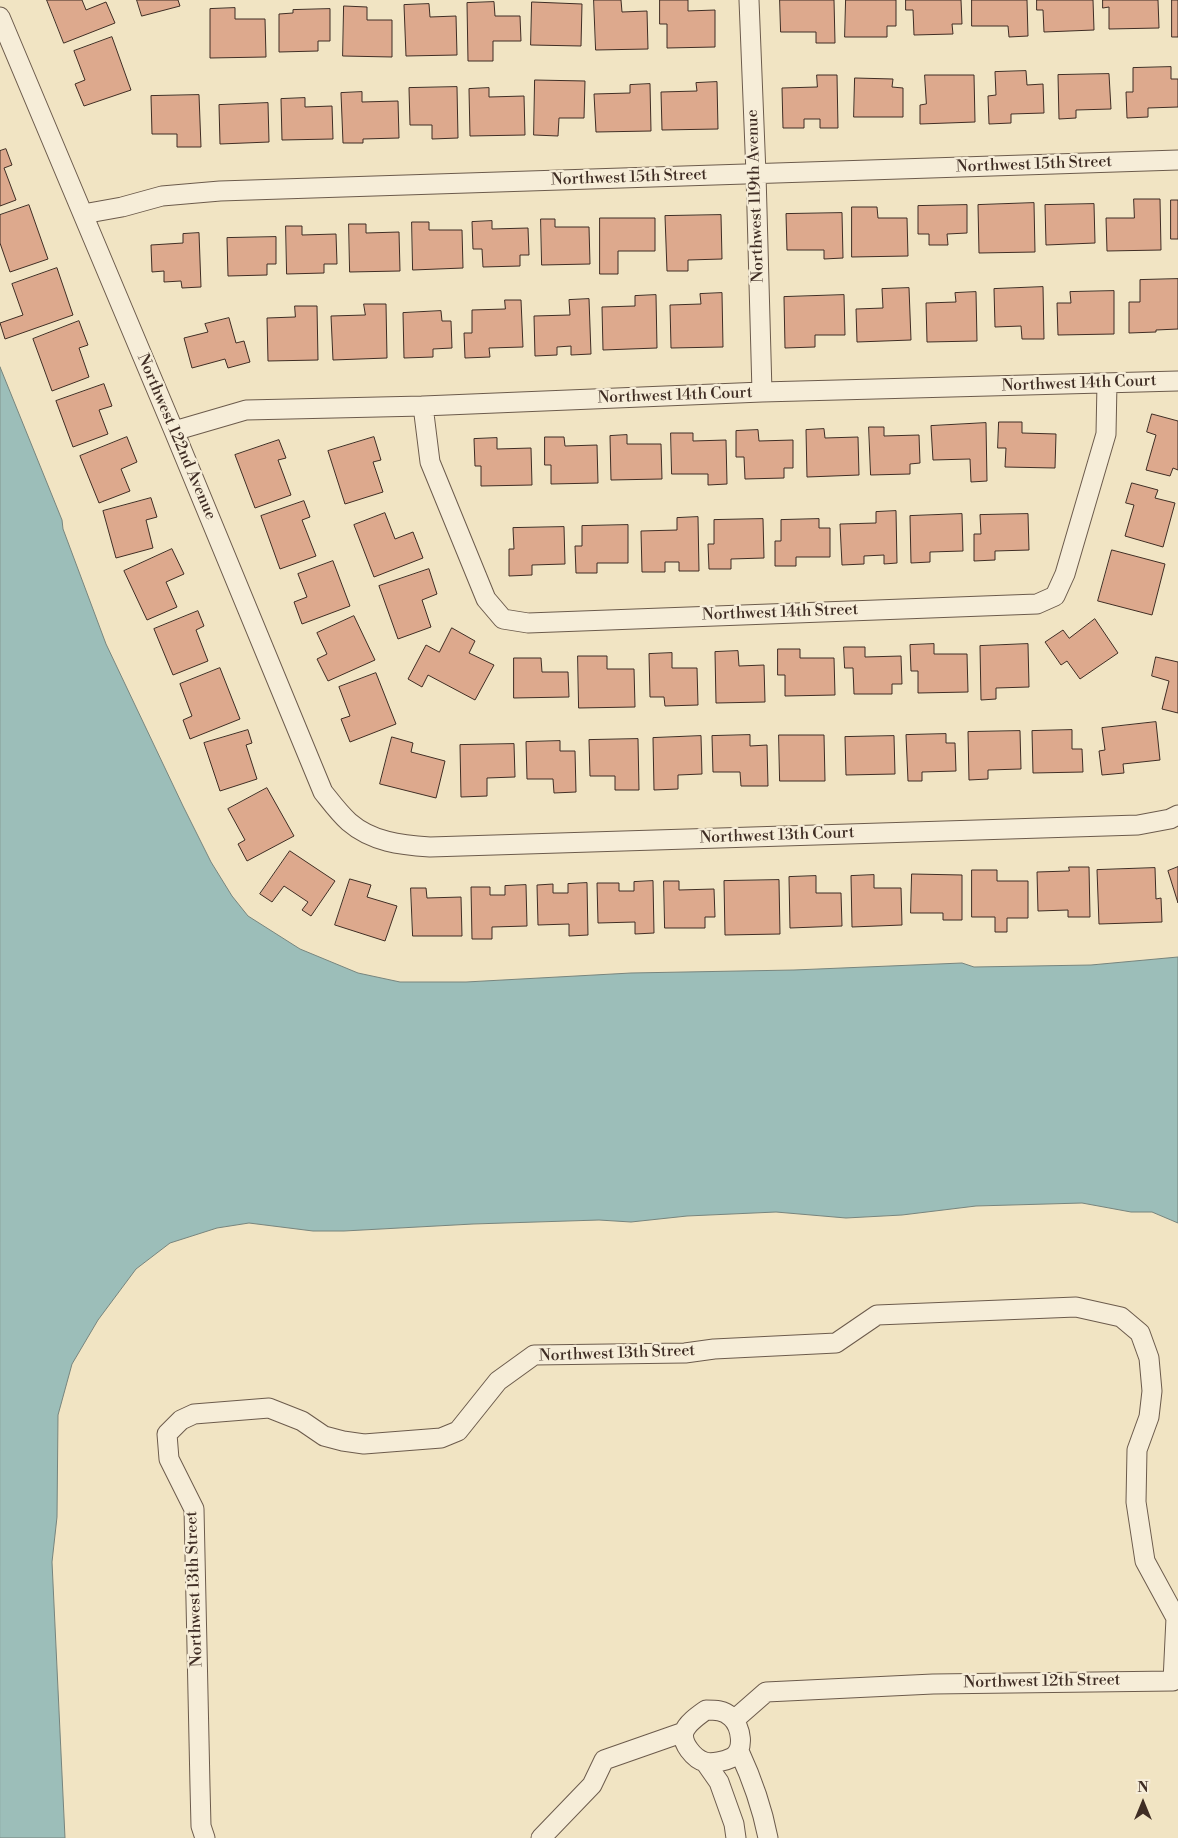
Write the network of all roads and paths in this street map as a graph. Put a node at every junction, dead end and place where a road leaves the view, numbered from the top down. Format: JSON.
{"nodes":[{"id":1,"x":749,"y":0,"type":"edge"},
{"id":2,"x":0,"y":17,"type":"edge"},
{"id":3,"x":1178,"y":160,"type":"edge"},
{"id":4,"x":756,"y":174,"type":"junction"},
{"id":5,"x":83,"y":214,"type":"junction"},
{"id":6,"x":1178,"y":381,"type":"edge"},
{"id":7,"x":1108,"y":383,"type":"junction"},
{"id":8,"x":762,"y":392,"type":"junction"},
{"id":9,"x":423,"y":406,"type":"junction"},
{"id":10,"x":174,"y":431,"type":"junction"},
{"id":11,"x":1178,"y":815,"type":"edge"},
{"id":12,"x":376,"y":839,"type":"joint"},
{"id":13,"x":1136,"y":1502,"type":"joint"},
{"id":14,"x":734,"y":1720,"type":"junction"},
{"id":15,"x":684,"y":1732,"type":"junction"},
{"id":16,"x":739,"y":1751,"type":"junction"},
{"id":17,"x":704,"y":1762,"type":"junction"},
{"id":18,"x":205,"y":1838,"type":"edge"},
{"id":19,"x":541,"y":1838,"type":"edge"},
{"id":20,"x":736,"y":1838,"type":"edge"},
{"id":21,"x":768,"y":1838,"type":"edge"}],
"edges":[{"from":1,"to":4,"type":"street","name":"Northwest 119th Avenue"},
{"from":2,"to":5,"type":"street","name":"Northwest 122nd Avenue"},
{"from":3,"to":4,"type":"street","name":"Northwest 15th Street"},
{"from":4,"to":5,"type":"street","name":"Northwest 15th Street"},
{"from":4,"to":8,"type":"street","name":"Northwest 119th Avenue"},
{"from":5,"to":10,"type":"street","name":"Northwest 122nd Avenue"},
{"from":6,"to":7,"type":"street","name":"Northwest 14th Court"},
{"from":7,"to":8,"type":"street","name":"Northwest 14th Court"},
{"from":7,"to":9,"type":"street","name":"Northwest 14th Street"},
{"from":8,"to":9,"type":"street","name":"Northwest 14th Court"},
{"from":9,"to":10,"type":"street","name":"Northwest 14th Court"},
{"from":10,"to":12,"type":"street","name":"Northwest 122nd Avenue"},
{"from":11,"to":12,"type":"street","name":"Northwest 13th Court"},
{"from":13,"to":14,"type":"street","name":"Northwest 12th Street"},
{"from":13,"to":18,"type":"street","name":"Northwest 13th Street"},
{"from":14,"to":15,"type":"street"},
{"from":14,"to":16,"type":"street"},
{"from":15,"to":17,"type":"street"},
{"from":15,"to":19,"type":"street"},
{"from":16,"to":17,"type":"street"},
{"from":16,"to":21,"type":"street"},
{"from":17,"to":20,"type":"street"}]}
